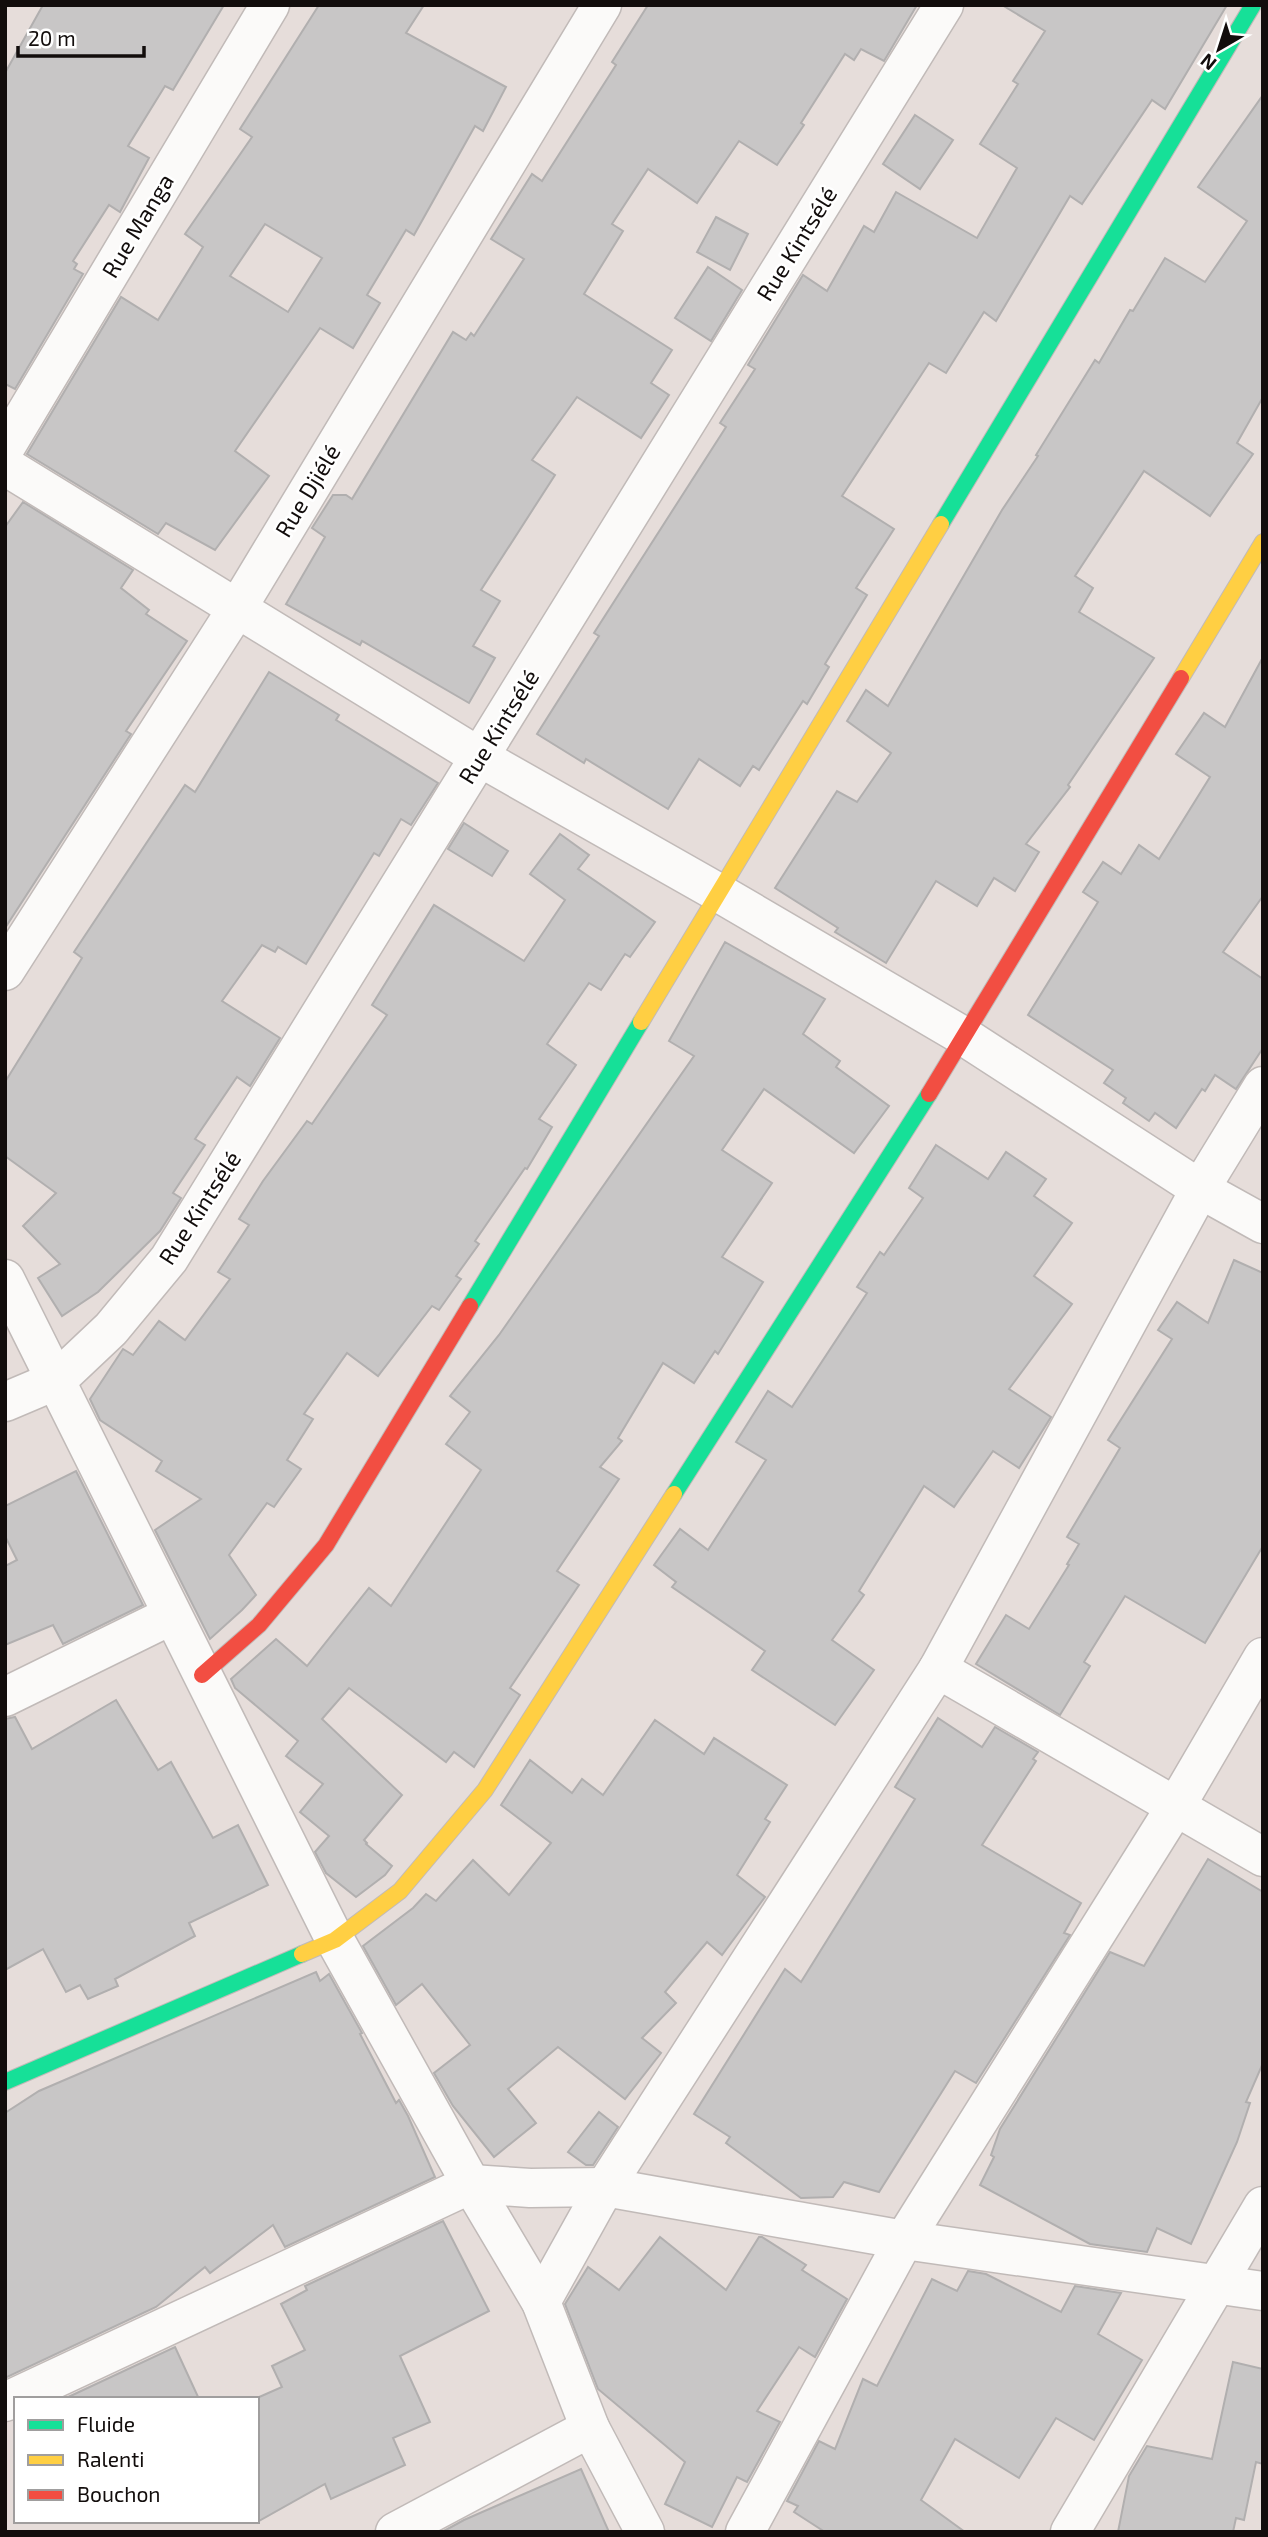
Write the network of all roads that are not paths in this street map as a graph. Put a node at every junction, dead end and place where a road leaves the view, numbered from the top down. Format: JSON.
{"nodes":[{"id":1,"x":270,"y":5,"type":"edge"},
{"id":2,"x":602,"y":5,"type":"edge"},
{"id":3,"x":944,"y":5,"type":"edge"},
{"id":4,"x":1253,"y":5,"type":"edge"},
{"id":5,"x":5,"y":448,"type":"edge"},
{"id":6,"x":5,"y":467,"type":"edge"},
{"id":7,"x":1263,"y":542,"type":"edge"},
{"id":8,"x":238,"y":607,"type":"junction"},
{"id":9,"x":481,"y":758,"type":"junction"},
{"id":10,"x":719,"y":893,"type":"junction"},
{"id":11,"x":5,"y":971,"type":"edge"},
{"id":12,"x":965,"y":1037,"type":"junction"},
{"id":13,"x":1263,"y":1086,"type":"edge"},
{"id":14,"x":1200,"y":1189,"type":"junction"},
{"id":15,"x":1263,"y":1224,"type":"edge"},
{"id":16,"x":5,"y":1279,"type":"edge"},
{"id":17,"x":57,"y":1380,"type":"junction"},
{"id":18,"x":5,"y":1402,"type":"edge"},
{"id":19,"x":173,"y":1615,"type":"junction"},
{"id":20,"x":1263,"y":1657,"type":"edge"},
{"id":21,"x":938,"y":1669,"type":"junction"},
{"id":22,"x":202,"y":1675,"type":"junction"},
{"id":23,"x":5,"y":1697,"type":"edge"},
{"id":24,"x":1176,"y":1806,"type":"junction"},
{"id":25,"x":1263,"y":1857,"type":"edge"},
{"id":26,"x":335,"y":1940,"type":"junction"},
{"id":27,"x":5,"y":2082,"type":"edge"},
{"id":28,"x":471,"y":2184,"type":"junction"},
{"id":29,"x":605,"y":2187,"type":"junction"},
{"id":30,"x":1263,"y":2206,"type":"edge"},
{"id":31,"x":904,"y":2240,"type":"junction"},
{"id":32,"x":1216,"y":2283,"type":"junction"},
{"id":33,"x":1263,"y":2291,"type":"edge"},
{"id":34,"x":541,"y":2302,"type":"junction"},
{"id":35,"x":16,"y":2397,"type":"edge"},
{"id":36,"x":590,"y":2428,"type":"junction"},
{"id":37,"x":395,"y":2532,"type":"edge"},
{"id":38,"x":645,"y":2532,"type":"edge"},
{"id":39,"x":745,"y":2532,"type":"edge"},
{"id":40,"x":1070,"y":2532,"type":"edge"}],
"edges":[{"from":1,"to":5,"type":"street","name":"Rue Manga"},
{"from":2,"to":8,"type":"street","name":"Rue Djiélé"},
{"from":3,"to":9,"type":"street","name":"Rue Kintsélé"},
{"from":4,"to":10,"type":"street"},
{"from":6,"to":8,"type":"street"},
{"from":7,"to":12,"type":"street"},
{"from":8,"to":9,"type":"street"},
{"from":8,"to":11,"type":"street","name":"Rue Djiélé"},
{"from":9,"to":10,"type":"street"},
{"from":9,"to":17,"type":"street","name":"Rue Kintsélé"},
{"from":10,"to":12,"type":"street"},
{"from":10,"to":22,"type":"street"},
{"from":12,"to":14,"type":"street"},
{"from":12,"to":26,"type":"street"},
{"from":13,"to":14,"type":"street"},
{"from":14,"to":15,"type":"street"},
{"from":14,"to":21,"type":"street"},
{"from":16,"to":17,"type":"street"},
{"from":17,"to":18,"type":"street","name":"Rue Kintsélé"},
{"from":17,"to":19,"type":"street"},
{"from":19,"to":22,"type":"street"},
{"from":19,"to":23,"type":"street"},
{"from":20,"to":24,"type":"street"},
{"from":21,"to":24,"type":"street"},
{"from":21,"to":29,"type":"street"},
{"from":22,"to":26,"type":"street"},
{"from":24,"to":25,"type":"street"},
{"from":24,"to":31,"type":"street"},
{"from":26,"to":27,"type":"street"},
{"from":26,"to":28,"type":"street"},
{"from":28,"to":29,"type":"street"},
{"from":28,"to":34,"type":"street"},
{"from":28,"to":35,"type":"street"},
{"from":29,"to":31,"type":"street"},
{"from":29,"to":34,"type":"street"},
{"from":30,"to":32,"type":"street"},
{"from":31,"to":32,"type":"street"},
{"from":31,"to":39,"type":"street"},
{"from":32,"to":33,"type":"street"},
{"from":32,"to":40,"type":"street"},
{"from":34,"to":36,"type":"street"},
{"from":36,"to":37,"type":"street"},
{"from":36,"to":38,"type":"street"}]}
